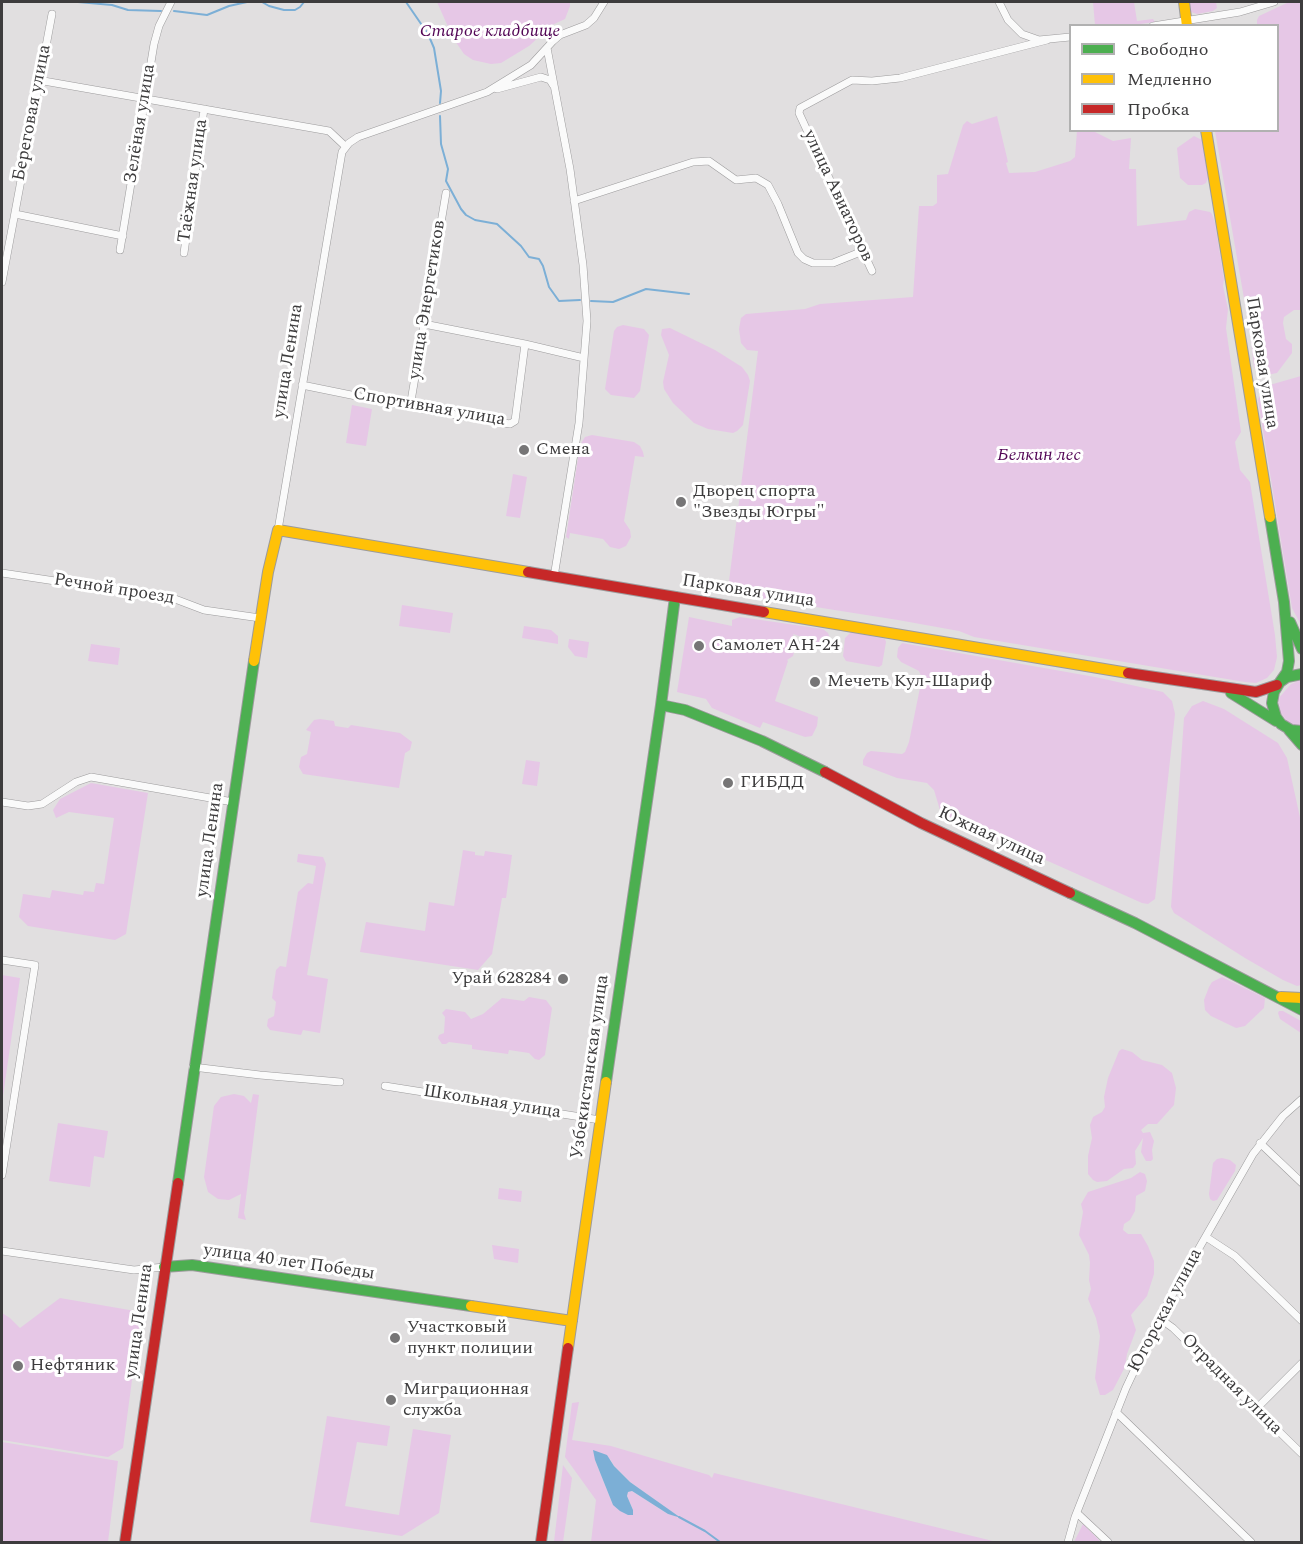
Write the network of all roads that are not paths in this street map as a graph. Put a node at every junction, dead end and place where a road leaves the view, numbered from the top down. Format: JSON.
{"nodes":[{"id":1,"x":171,"y":2,"type":"edge"},
{"id":2,"x":605,"y":2,"type":"edge"},
{"id":3,"x":999,"y":2,"type":"edge"},
{"id":4,"x":1274,"y":2,"type":"edge"},
{"id":5,"x":1184,"y":3,"type":"edge"},
{"id":6,"x":52,"y":14,"type":"dead end"},
{"id":7,"x":1187,"y":23,"type":"edge"},
{"id":8,"x":1069,"y":38,"type":"edge"},
{"id":9,"x":1047,"y":40,"type":"junction"},
{"id":10,"x":547,"y":48,"type":"junction"},
{"id":11,"x":38,"y":80,"type":"junction"},
{"id":12,"x":554,"y":87,"type":"junction"},
{"id":13,"x":487,"y":92,"type":"junction"},
{"id":14,"x":144,"y":99,"type":"junction"},
{"id":15,"x":204,"y":109,"type":"junction"},
{"id":16,"x":1206,"y":132,"type":"edge"},
{"id":17,"x":345,"y":146,"type":"junction"},
{"id":18,"x":446,"y":193,"type":"dead end"},
{"id":19,"x":574,"y":201,"type":"junction"},
{"id":20,"x":15,"y":214,"type":"junction"},
{"id":21,"x":123,"y":236,"type":"junction"},
{"id":22,"x":859,"y":245,"type":"junction"},
{"id":23,"x":120,"y":250,"type":"dead end"},
{"id":24,"x":184,"y":253,"type":"dead end"},
{"id":25,"x":872,"y":271,"type":"dead end"},
{"id":26,"x":2,"y":282,"type":"edge"},
{"id":27,"x":424,"y":324,"type":"junction"},
{"id":28,"x":525,"y":344,"type":"junction"},
{"id":29,"x":584,"y":358,"type":"junction"},
{"id":30,"x":302,"y":385,"type":"junction"},
{"id":31,"x":410,"y":407,"type":"junction"},
{"id":32,"x":278,"y":530,"type":"junction"},
{"id":33,"x":2,"y":573,"type":"edge"},
{"id":34,"x":554,"y":577,"type":"junction"},
{"id":35,"x":675,"y":597,"type":"junction"},
{"id":36,"x":1284,"y":602,"type":"junction"},
{"id":37,"x":260,"y":618,"type":"junction"},
{"id":38,"x":1302,"y":649,"type":"edge"},
{"id":39,"x":1302,"y":674,"type":"edge"},
{"id":40,"x":1279,"y":684,"type":"junction"},
{"id":41,"x":1214,"y":687,"type":"junction"},
{"id":42,"x":661,"y":705,"type":"junction"},
{"id":43,"x":1284,"y":726,"type":"junction"},
{"id":44,"x":1302,"y":731,"type":"edge"},
{"id":45,"x":1302,"y":745,"type":"edge"},
{"id":46,"x":2,"y":802,"type":"edge"},
{"id":47,"x":233,"y":802,"type":"junction"},
{"id":48,"x":2,"y":960,"type":"edge"},
{"id":49,"x":1275,"y":996,"type":"junction"},
{"id":50,"x":1302,"y":998,"type":"edge"},
{"id":51,"x":1302,"y":1010,"type":"edge"},
{"id":52,"x":193,"y":1067,"type":"junction"},
{"id":53,"x":340,"y":1082,"type":"dead end"},
{"id":54,"x":385,"y":1086,"type":"dead end"},
{"id":55,"x":1302,"y":1099,"type":"edge"},
{"id":56,"x":600,"y":1120,"type":"junction"},
{"id":57,"x":1260,"y":1143,"type":"junction"},
{"id":58,"x":2,"y":1175,"type":"edge"},
{"id":59,"x":1302,"y":1183,"type":"edge"},
{"id":60,"x":1206,"y":1237,"type":"junction"},
{"id":61,"x":2,"y":1251,"type":"edge"},
{"id":62,"x":164,"y":1267,"type":"junction"},
{"id":63,"x":1159,"y":1318,"type":"junction"},
{"id":64,"x":572,"y":1321,"type":"junction"},
{"id":65,"x":1302,"y":1321,"type":"edge"},
{"id":66,"x":1302,"y":1363,"type":"edge"},
{"id":67,"x":1255,"y":1410,"type":"junction"},
{"id":68,"x":1116,"y":1412,"type":"junction"},
{"id":69,"x":1302,"y":1454,"type":"edge"},
{"id":70,"x":1077,"y":1513,"type":"junction"},
{"id":71,"x":125,"y":1542,"type":"edge"},
{"id":72,"x":541,"y":1542,"type":"edge"},
{"id":73,"x":1068,"y":1542,"type":"edge"},
{"id":74,"x":1108,"y":1542,"type":"edge"},
{"id":75,"x":1251,"y":1542,"type":"edge"}],
"edges":[{"from":1,"to":14,"type":"street","name":"Зелёная улица"},
{"from":2,"to":10,"type":"street"},
{"from":3,"to":9,"type":"street"},
{"from":4,"to":7,"type":"street"},
{"from":5,"to":7,"type":"main road"},
{"from":6,"to":11,"type":"street","name":"Береговая улица"},
{"from":8,"to":9,"type":"street"},
{"from":9,"to":22,"type":"street","name":"улица Авиаторов"},
{"from":10,"to":12,"type":"street"},
{"from":10,"to":13,"type":"street"},
{"from":11,"to":14,"type":"street"},
{"from":11,"to":20,"type":"street","name":"Береговая улица"},
{"from":12,"to":13,"type":"street"},
{"from":12,"to":19,"type":"street"},
{"from":13,"to":17,"type":"street"},
{"from":14,"to":15,"type":"street"},
{"from":14,"to":21,"type":"street","name":"Зелёная улица"},
{"from":15,"to":17,"type":"street"},
{"from":15,"to":24,"type":"street","name":"Таёжная улица"},
{"from":16,"to":36,"type":"main road","name":"Парковая улица"},
{"from":17,"to":30,"type":"street","name":"улица Ленина"},
{"from":18,"to":27,"type":"street","name":"улица Энергетиков"},
{"from":19,"to":22,"type":"street"},
{"from":19,"to":29,"type":"street"},
{"from":20,"to":21,"type":"street"},
{"from":20,"to":26,"type":"street","name":"Береговая улица"},
{"from":21,"to":23,"type":"street","name":"Зелёная улица"},
{"from":22,"to":25,"type":"street","name":"улица Авиаторов"},
{"from":27,"to":28,"type":"street"},
{"from":27,"to":31,"type":"street","name":"улица Энергетиков"},
{"from":28,"to":29,"type":"street"},
{"from":28,"to":31,"type":"street","name":"Спортивная улица"},
{"from":29,"to":34,"type":"street"},
{"from":30,"to":31,"type":"street","name":"Спортивная улица"},
{"from":30,"to":32,"type":"street","name":"улица Ленина"},
{"from":32,"to":34,"type":"main road","name":"Парковая улица"},
{"from":32,"to":37,"type":"main road","name":"улица Ленина"},
{"from":33,"to":37,"type":"street","name":"Речной проезд"},
{"from":34,"to":35,"type":"main road","name":"Парковая улица"},
{"from":35,"to":41,"type":"main road","name":"Парковая улица"},
{"from":35,"to":42,"type":"main road","name":"Узбекистанская улица"},
{"from":36,"to":38,"type":"main road","name":"Парковая улица"},
{"from":36,"to":40,"type":"main road","name":"Парковая улица"},
{"from":37,"to":47,"type":"main road","name":"улица Ленина"},
{"from":39,"to":40,"type":"main road"},
{"from":40,"to":41,"type":"main road","name":"Парковая улица"},
{"from":40,"to":43,"type":"main road"},
{"from":41,"to":43,"type":"main road","name":"Парковая улица"},
{"from":42,"to":49,"type":"main road","name":"Южная улица"},
{"from":42,"to":56,"type":"main road","name":"Узбекистанская улица"},
{"from":43,"to":44,"type":"main road"},
{"from":43,"to":45,"type":"main road"},
{"from":46,"to":47,"type":"street"},
{"from":47,"to":52,"type":"main road","name":"улица Ленина"},
{"from":48,"to":58,"type":"street"},
{"from":49,"to":50,"type":"main road"},
{"from":49,"to":51,"type":"main road","name":"Южная улица"},
{"from":52,"to":53,"type":"street"},
{"from":52,"to":62,"type":"main road","name":"улица Ленина"},
{"from":54,"to":56,"type":"street","name":"Школьная улица"},
{"from":55,"to":57,"type":"street","name":"Югорская улица"},
{"from":56,"to":64,"type":"main road","name":"Узбекистанская улица"},
{"from":57,"to":59,"type":"street"},
{"from":57,"to":60,"type":"street","name":"Югорская улица"},
{"from":60,"to":63,"type":"street","name":"Югорская улица"},
{"from":60,"to":65,"type":"street"},
{"from":61,"to":62,"type":"street","name":"улица 40 лет Победы"},
{"from":62,"to":64,"type":"main road","name":"улица 40 лет Победы"},
{"from":62,"to":71,"type":"main road","name":"улица Ленина"},
{"from":63,"to":67,"type":"street","name":"Отрадная улица"},
{"from":63,"to":68,"type":"street","name":"Югорская улица"},
{"from":64,"to":72,"type":"main road","name":"Узбекистанская улица"},
{"from":66,"to":67,"type":"street"},
{"from":67,"to":69,"type":"street","name":"Отрадная улица"},
{"from":68,"to":70,"type":"street","name":"Югорская улица"},
{"from":68,"to":75,"type":"street"},
{"from":70,"to":73,"type":"street","name":"Югорская улица"},
{"from":70,"to":74,"type":"street"}]}
